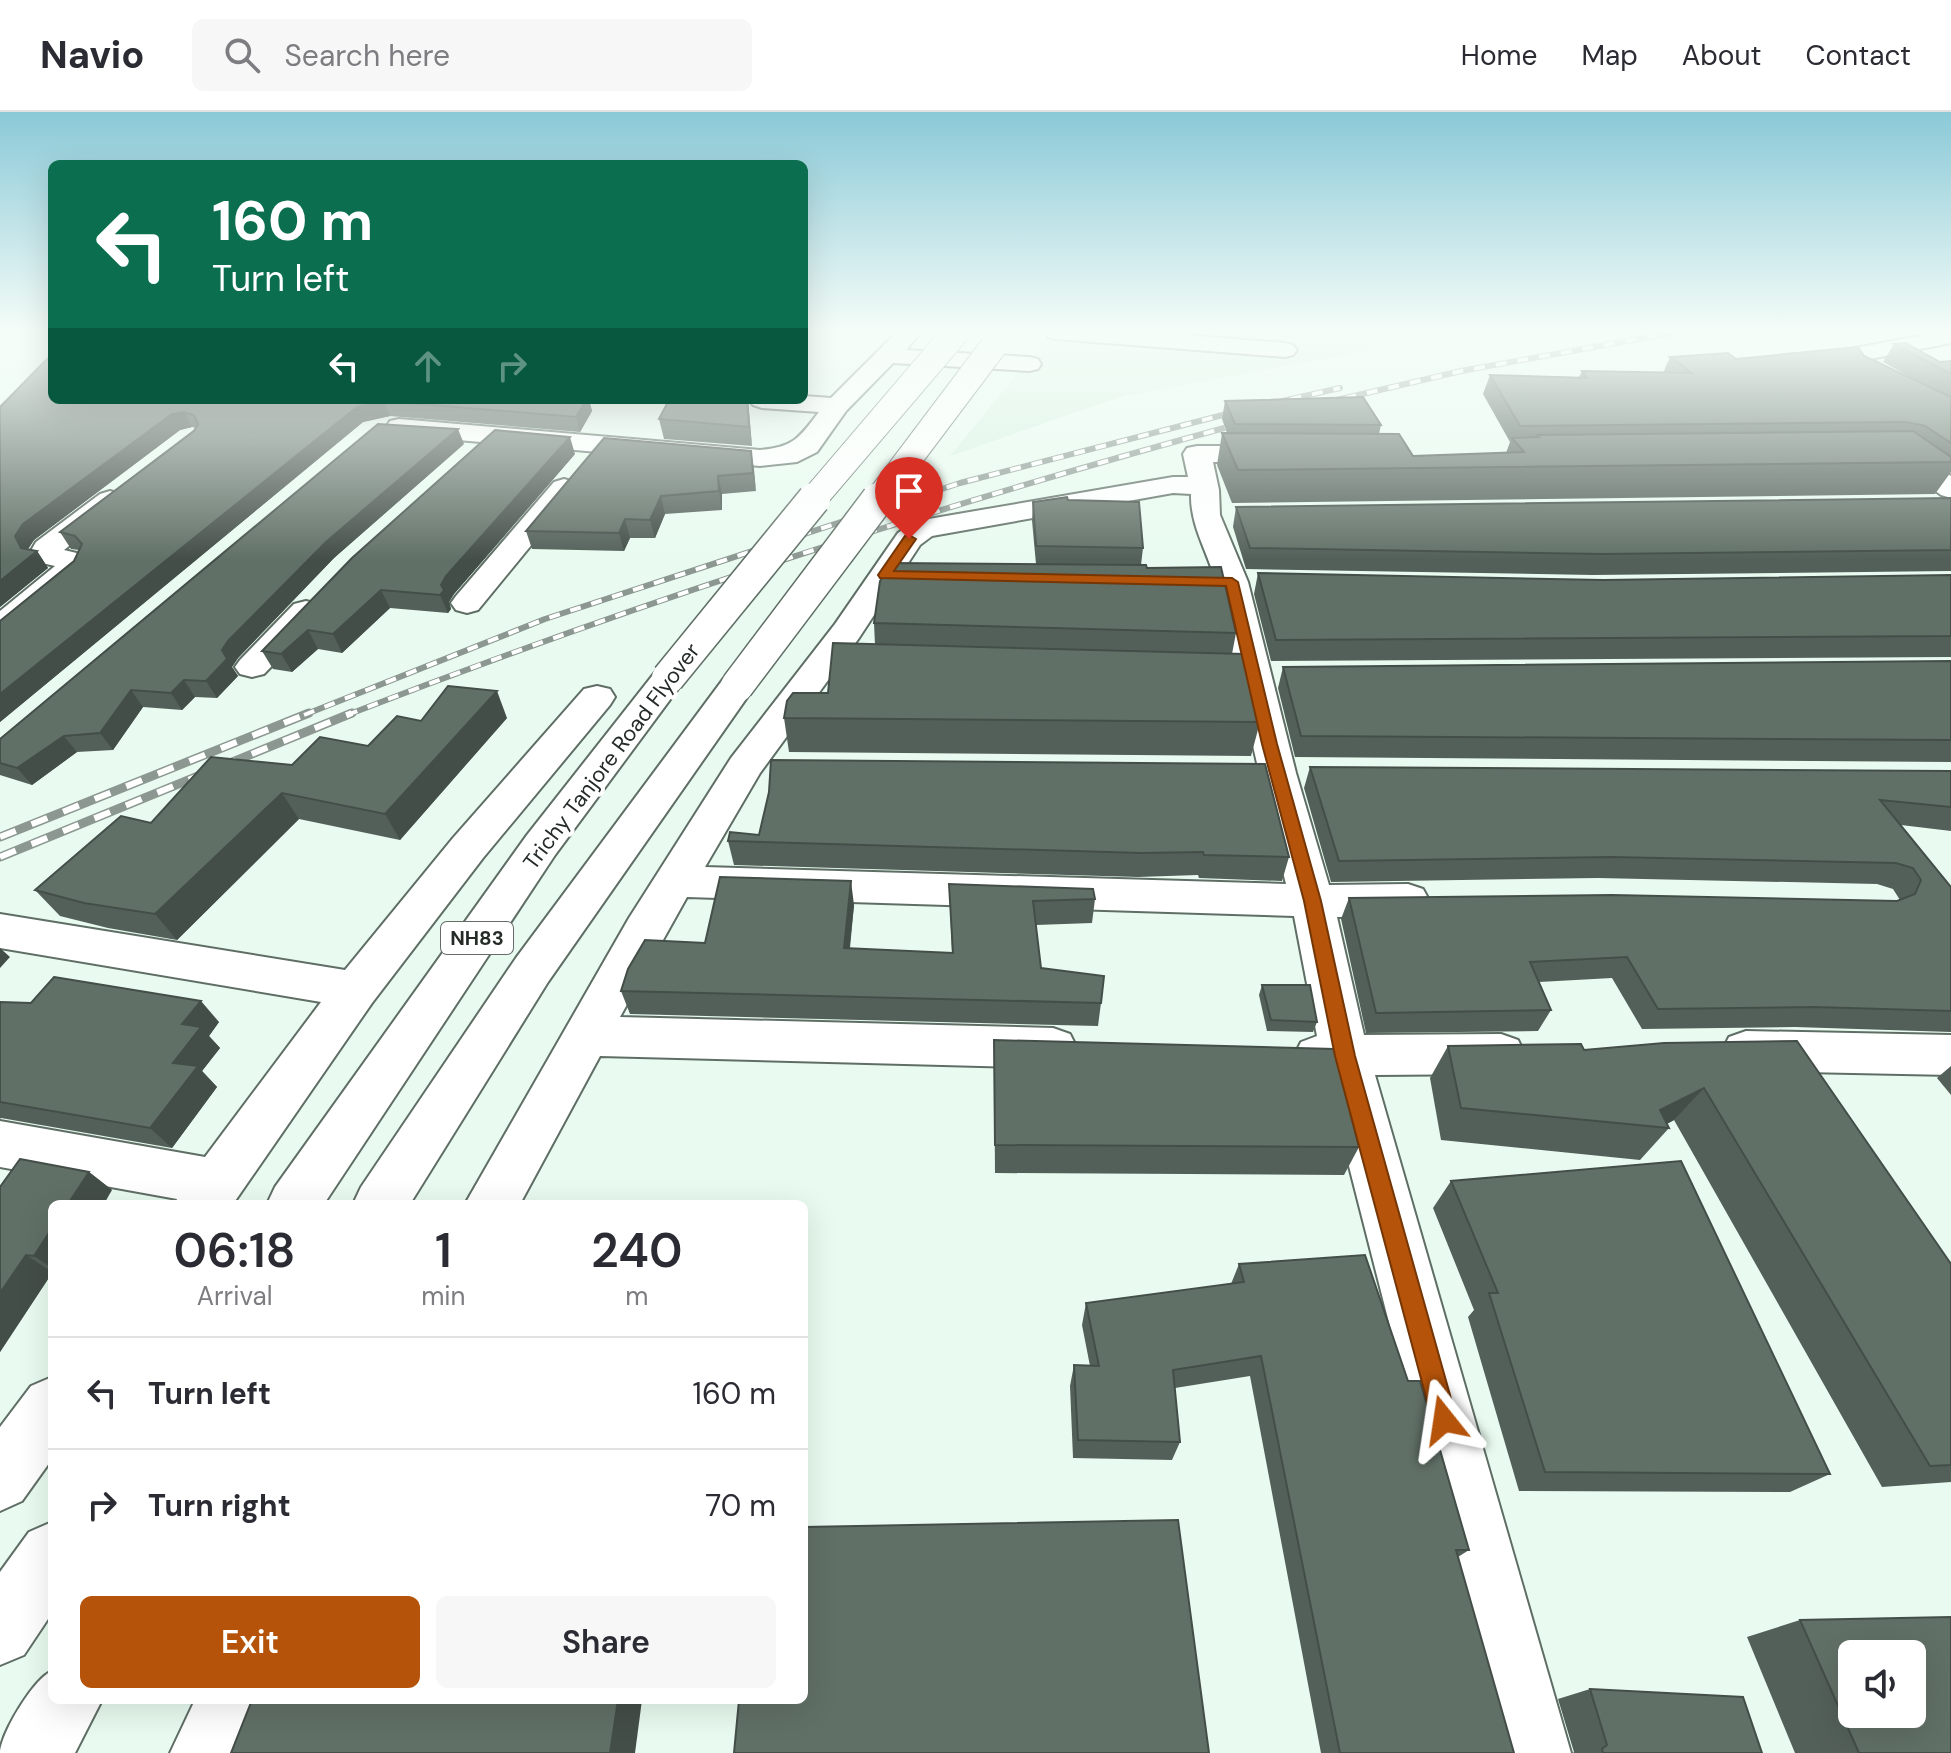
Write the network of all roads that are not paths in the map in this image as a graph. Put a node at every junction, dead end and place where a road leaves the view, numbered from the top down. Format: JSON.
{"nodes":[{"id":1,"x":837,"y":406,"type":"edge"},
{"id":2,"x":891,"y":407,"type":"edge"},
{"id":3,"x":976,"y":407,"type":"edge"},
{"id":4,"x":374,"y":430,"type":"edge"},
{"id":5,"x":495,"y":435,"type":"junction"},
{"id":6,"x":601,"y":444,"type":"junction"},
{"id":7,"x":1863,"y":453,"type":"edge"},
{"id":8,"x":1309,"y":455,"type":"edge"},
{"id":9,"x":1951,"y":464,"type":"edge"},
{"id":10,"x":461,"y":466,"type":"edge"},
{"id":11,"x":1921,"y":468,"type":"junction"},
{"id":12,"x":131,"y":484,"type":"edge"},
{"id":13,"x":1946,"y":500,"type":"edge"},
{"id":14,"x":1215,"y":507,"type":"junction"},
{"id":15,"x":326,"y":590,"type":"edge"},
{"id":16,"x":467,"y":603,"type":"dead end"},
{"id":17,"x":0,"y":628,"type":"edge"},
{"id":18,"x":822,"y":663,"type":"junction"},
{"id":19,"x":870,"y":664,"type":"edge"},
{"id":20,"x":252,"y":667,"type":"dead end"},
{"id":21,"x":597,"y":697,"type":"dead end"},
{"id":22,"x":745,"y":767,"type":"junction"},
{"id":23,"x":790,"y":767,"type":"edge"},
{"id":24,"x":675,"y":881,"type":"junction"},
{"id":25,"x":1439,"y":900,"type":"edge"},
{"id":26,"x":1312,"y":901,"type":"junction"},
{"id":27,"x":0,"y":931,"type":"edge"},
{"id":28,"x":356,"y":990,"type":"junction"},
{"id":29,"x":586,"y":1036,"type":"junction"},
{"id":30,"x":1092,"y":1050,"type":"edge"},
{"id":31,"x":1703,"y":1051,"type":"edge"},
{"id":32,"x":1548,"y":1054,"type":"edge"},
{"id":33,"x":1282,"y":1055,"type":"edge"},
{"id":34,"x":1951,"y":1055,"type":"edge"},
{"id":35,"x":1345,"y":1056,"type":"junction"},
{"id":36,"x":0,"y":1144,"type":"edge"},
{"id":37,"x":210,"y":1193,"type":"edge"},
{"id":38,"x":297,"y":1200,"type":"edge"},
{"id":39,"x":383,"y":1200,"type":"edge"},
{"id":40,"x":494,"y":1200,"type":"edge"},
{"id":41,"x":48,"y":1413,"type":"edge"},
{"id":42,"x":0,"y":1479,"type":"edge"},
{"id":43,"x":48,"y":1561,"type":"edge"},
{"id":44,"x":0,"y":1631,"type":"edge"},
{"id":45,"x":65,"y":1704,"type":"edge"},
{"id":46,"x":231,"y":1704,"type":"edge"},
{"id":47,"x":34,"y":1753,"type":"edge"},
{"id":48,"x":206,"y":1753,"type":"edge"},
{"id":49,"x":1535,"y":1753,"type":"edge"}],
"edges":[{"from":1,"to":6,"type":"main road"},
{"from":2,"to":38,"type":"main road","name":"Trichy Tanjore Road Flyover","number":"NH83","bridge":true},
{"from":3,"to":39,"type":"main road","number":"NH83","bridge":true},
{"from":4,"to":5,"type":"main road"},
{"from":5,"to":6,"type":"main road"},
{"from":5,"to":10,"type":"main road"},
{"from":6,"to":16,"type":"main road"},
{"from":7,"to":11,"type":"main road"},
{"from":8,"to":14,"type":"main road"},
{"from":9,"to":11,"type":"main road"},
{"from":11,"to":13,"type":"main road"},
{"from":12,"to":17,"type":"main road"},
{"from":14,"to":18,"type":"main road"},
{"from":14,"to":26,"type":"main road"},
{"from":15,"to":20,"type":"main road"},
{"from":18,"to":19,"type":"main road"},
{"from":18,"to":22,"type":"main road"},
{"from":21,"to":28,"type":"main road"},
{"from":22,"to":23,"type":"main road"},
{"from":22,"to":24,"type":"main road"},
{"from":24,"to":26,"type":"main road"},
{"from":24,"to":29,"type":"main road"},
{"from":25,"to":26,"type":"main road"},
{"from":26,"to":35,"type":"main road"},
{"from":27,"to":28,"type":"main road"},
{"from":28,"to":37,"type":"main road"},
{"from":29,"to":30,"type":"main road"},
{"from":29,"to":40,"type":"main road"},
{"from":31,"to":34,"type":"main road"},
{"from":32,"to":35,"type":"main road"},
{"from":33,"to":35,"type":"main road"},
{"from":35,"to":49,"type":"main road"},
{"from":36,"to":37,"type":"main road"},
{"from":41,"to":42,"type":"main road"},
{"from":43,"to":44,"type":"main road"},
{"from":45,"to":47,"type":"main road"},
{"from":46,"to":48,"type":"main road"}]}
